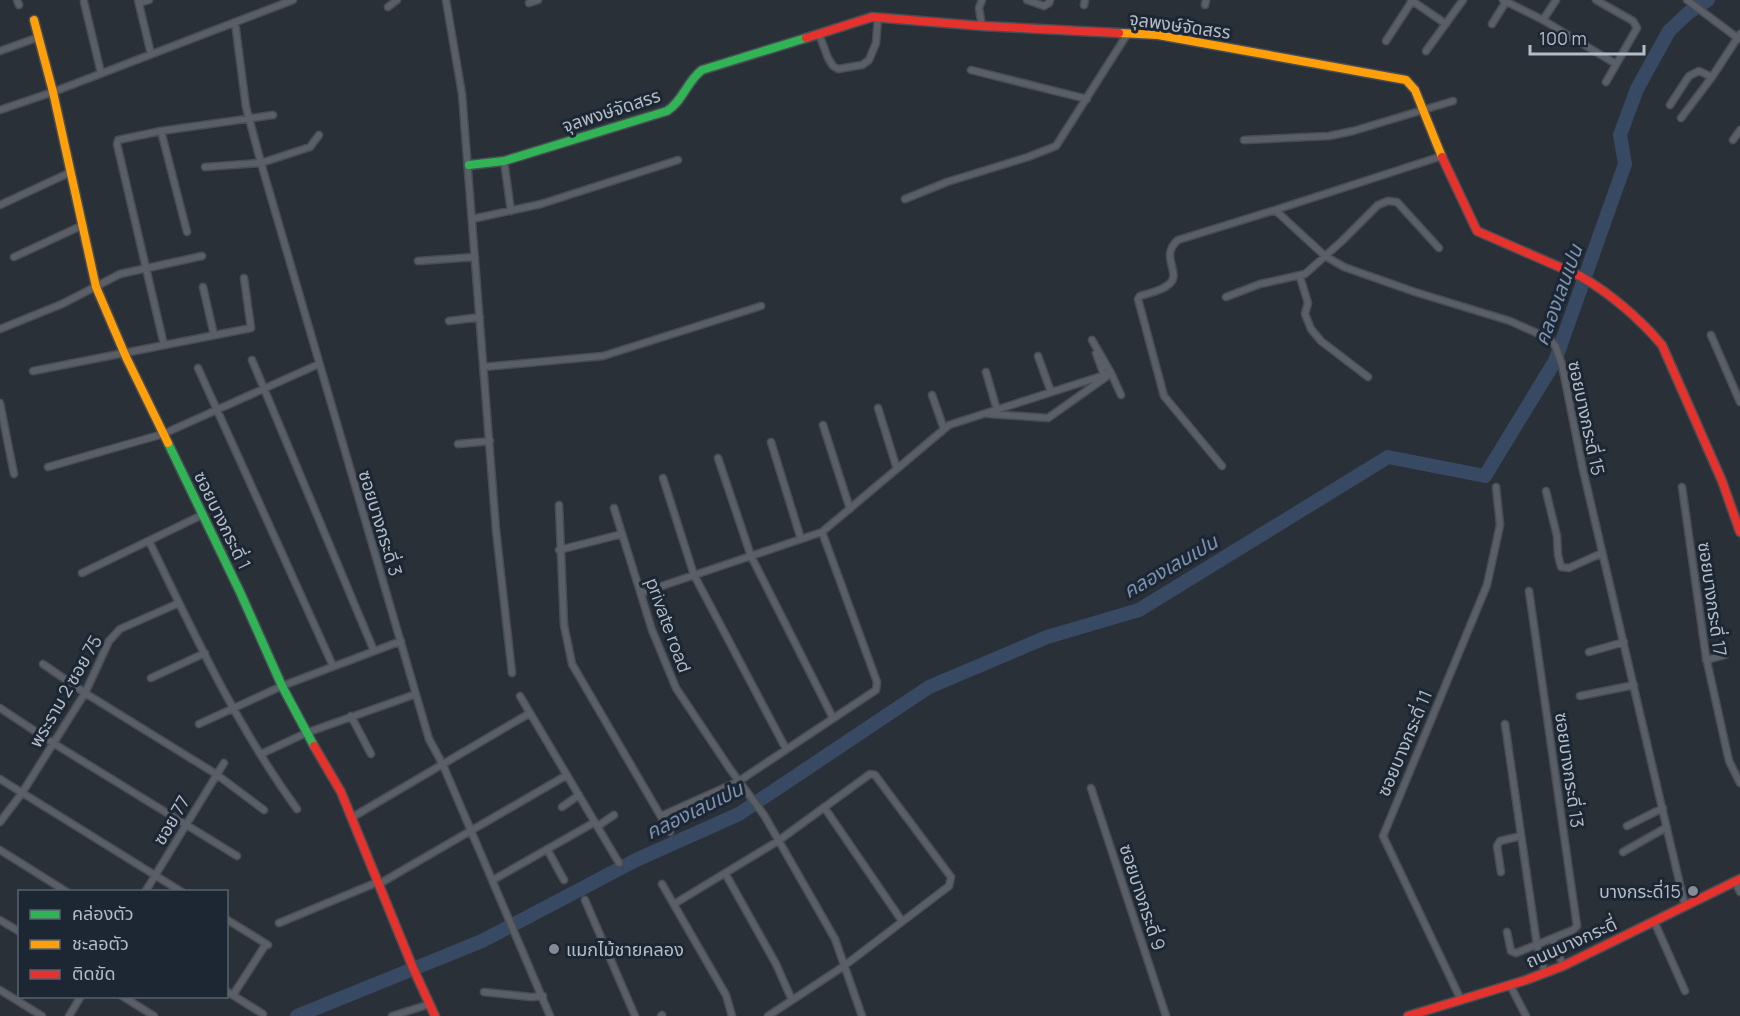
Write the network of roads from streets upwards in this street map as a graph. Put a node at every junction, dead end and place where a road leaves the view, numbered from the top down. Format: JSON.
{"nodes":[{"id":1,"x":149,"y":0,"type":"edge"},
{"id":2,"x":293,"y":0,"type":"edge"},
{"id":3,"x":397,"y":0,"type":"edge"},
{"id":4,"x":446,"y":0,"type":"edge"},
{"id":5,"x":538,"y":0,"type":"edge"},
{"id":6,"x":982,"y":0,"type":"edge"},
{"id":7,"x":1027,"y":0,"type":"edge"},
{"id":8,"x":1050,"y":0,"type":"edge"},
{"id":9,"x":1412,"y":0,"type":"edge"},
{"id":10,"x":1462,"y":0,"type":"edge"},
{"id":11,"x":1556,"y":0,"type":"edge"},
{"id":12,"x":1596,"y":0,"type":"edge"},
{"id":13,"x":138,"y":1,"type":"edge"},
{"id":14,"x":1506,"y":1,"type":"edge"},
{"id":15,"x":1688,"y":1,"type":"edge"},
{"id":16,"x":84,"y":2,"type":"dead end"},
{"id":17,"x":529,"y":3,"type":"dead end"},
{"id":18,"x":388,"y":7,"type":"dead end"},
{"id":19,"x":878,"y":17,"type":"junction"},
{"id":20,"x":34,"y":20,"type":"dead end"},
{"id":21,"x":1543,"y":21,"type":"junction"},
{"id":22,"x":235,"y":22,"type":"junction"},
{"id":23,"x":1446,"y":24,"type":"junction"},
{"id":24,"x":1492,"y":24,"type":"dead end"},
{"id":25,"x":982,"y":27,"type":"junction"},
{"id":26,"x":1128,"y":33,"type":"junction"},
{"id":27,"x":819,"y":34,"type":"junction"},
{"id":28,"x":39,"y":37,"type":"junction"},
{"id":29,"x":1739,"y":37,"type":"edge"},
{"id":30,"x":1386,"y":41,"type":"dead end"},
{"id":31,"x":0,"y":51,"type":"edge"},
{"id":32,"x":1426,"y":51,"type":"dead end"},
{"id":33,"x":151,"y":54,"type":"junction"},
{"id":34,"x":1616,"y":64,"type":"junction"},
{"id":35,"x":971,"y":70,"type":"dead end"},
{"id":36,"x":101,"y":73,"type":"junction"},
{"id":37,"x":1712,"y":77,"type":"junction"},
{"id":38,"x":1606,"y":82,"type":"dead end"},
{"id":39,"x":53,"y":92,"type":"junction"},
{"id":40,"x":1087,"y":99,"type":"junction"},
{"id":41,"x":1453,"y":101,"type":"dead end"},
{"id":42,"x":1670,"y":105,"type":"dead end"},
{"id":43,"x":0,"y":110,"type":"edge"},
{"id":44,"x":1424,"y":111,"type":"junction"},
{"id":45,"x":273,"y":115,"type":"dead end"},
{"id":46,"x":249,"y":118,"type":"junction"},
{"id":47,"x":1682,"y":118,"type":"dead end"},
{"id":48,"x":1740,"y":130,"type":"edge"},
{"id":49,"x":161,"y":131,"type":"junction"},
{"id":50,"x":319,"y":135,"type":"dead end"},
{"id":51,"x":1244,"y":140,"type":"dead end"},
{"id":52,"x":1733,"y":140,"type":"dead end"},
{"id":53,"x":1442,"y":156,"type":"junction"},
{"id":54,"x":678,"y":160,"type":"dead end"},
{"id":55,"x":504,"y":161,"type":"junction"},
{"id":56,"x":261,"y":163,"type":"junction"},
{"id":57,"x":469,"y":165,"type":"junction"},
{"id":58,"x":205,"y":167,"type":"dead end"},
{"id":59,"x":70,"y":172,"type":"junction"},
{"id":60,"x":905,"y":199,"type":"dead end"},
{"id":61,"x":0,"y":205,"type":"edge"},
{"id":62,"x":1275,"y":210,"type":"junction"},
{"id":63,"x":511,"y":211,"type":"junction"},
{"id":64,"x":472,"y":219,"type":"junction"},
{"id":65,"x":83,"y":225,"type":"junction"},
{"id":66,"x":187,"y":232,"type":"dead end"},
{"id":67,"x":1439,"y":248,"type":"dead end"},
{"id":68,"x":202,"y":256,"type":"dead end"},
{"id":69,"x":1324,"y":256,"type":"junction"},
{"id":70,"x":14,"y":257,"type":"dead end"},
{"id":71,"x":475,"y":257,"type":"junction"},
{"id":72,"x":418,"y":261,"type":"dead end"},
{"id":73,"x":145,"y":268,"type":"junction"},
{"id":74,"x":1300,"y":276,"type":"junction"},
{"id":75,"x":244,"y":278,"type":"dead end"},
{"id":76,"x":203,"y":286,"type":"dead end"},
{"id":77,"x":96,"y":287,"type":"junction"},
{"id":78,"x":1226,"y":297,"type":"dead end"},
{"id":79,"x":761,"y":306,"type":"dead end"},
{"id":80,"x":480,"y":318,"type":"junction"},
{"id":81,"x":449,"y":321,"type":"dead end"},
{"id":82,"x":0,"y":329,"type":"edge"},
{"id":83,"x":1711,"y":334,"type":"dead end"},
{"id":84,"x":214,"y":335,"type":"junction"},
{"id":85,"x":164,"y":345,"type":"junction"},
{"id":86,"x":124,"y":353,"type":"junction"},
{"id":87,"x":1038,"y":356,"type":"dead end"},
{"id":88,"x":252,"y":360,"type":"dead end"},
{"id":89,"x":320,"y":364,"type":"junction"},
{"id":90,"x":484,"y":367,"type":"junction"},
{"id":91,"x":198,"y":369,"type":"dead end"},
{"id":92,"x":33,"y":371,"type":"dead end"},
{"id":93,"x":986,"y":372,"type":"dead end"},
{"id":94,"x":1111,"y":373,"type":"junction"},
{"id":95,"x":1104,"y":375,"type":"junction"},
{"id":96,"x":1368,"y":377,"type":"dead end"},
{"id":97,"x":263,"y":387,"type":"junction"},
{"id":98,"x":1051,"y":392,"type":"junction"},
{"id":99,"x":932,"y":394,"type":"dead end"},
{"id":100,"x":1121,"y":395,"type":"dead end"},
{"id":101,"x":1740,"y":402,"type":"edge"},
{"id":102,"x":0,"y":403,"type":"edge"},
{"id":103,"x":216,"y":408,"type":"junction"},
{"id":104,"x":878,"y":408,"type":"dead end"},
{"id":105,"x":997,"y":410,"type":"junction"},
{"id":106,"x":983,"y":414,"type":"junction"},
{"id":107,"x":823,"y":425,"type":"dead end"},
{"id":108,"x":944,"y":429,"type":"junction"},
{"id":109,"x":163,"y":434,"type":"junction"},
{"id":110,"x":490,"y":441,"type":"junction"},
{"id":111,"x":771,"y":442,"type":"dead end"},
{"id":112,"x":458,"y":444,"type":"dead end"},
{"id":113,"x":718,"y":458,"type":"dead end"},
{"id":114,"x":1222,"y":466,"type":"dead end"},
{"id":115,"x":48,"y":467,"type":"dead end"},
{"id":116,"x":897,"y":469,"type":"junction"},
{"id":117,"x":14,"y":474,"type":"dead end"},
{"id":118,"x":663,"y":478,"type":"dead end"},
{"id":119,"x":1496,"y":487,"type":"dead end"},
{"id":120,"x":1682,"y":487,"type":"dead end"},
{"id":121,"x":1546,"y":491,"type":"dead end"},
{"id":122,"x":559,"y":505,"type":"dead end"},
{"id":123,"x":614,"y":508,"type":"dead end"},
{"id":124,"x":850,"y":509,"type":"junction"},
{"id":125,"x":201,"y":515,"type":"junction"},
{"id":126,"x":822,"y":532,"type":"junction"},
{"id":127,"x":1740,"y":532,"type":"edge"},
{"id":128,"x":622,"y":534,"type":"junction"},
{"id":129,"x":801,"y":539,"type":"junction"},
{"id":130,"x":149,"y":541,"type":"junction"},
{"id":131,"x":559,"y":550,"type":"junction"},
{"id":132,"x":1602,"y":553,"type":"junction"},
{"id":133,"x":751,"y":556,"type":"junction"},
{"id":134,"x":82,"y":573,"type":"dead end"},
{"id":135,"x":694,"y":575,"type":"junction"},
{"id":136,"x":1529,"y":591,"type":"dead end"},
{"id":137,"x":641,"y":593,"type":"junction"},
{"id":138,"x":179,"y":603,"type":"junction"},
{"id":139,"x":401,"y":641,"type":"junction"},
{"id":140,"x":1624,"y":642,"type":"junction"},
{"id":141,"x":374,"y":651,"type":"junction"},
{"id":142,"x":1589,"y":652,"type":"dead end"},
{"id":143,"x":205,"y":653,"type":"junction"},
{"id":144,"x":1725,"y":655,"type":"dead end"},
{"id":145,"x":1706,"y":660,"type":"junction"},
{"id":146,"x":43,"y":664,"type":"dead end"},
{"id":147,"x":333,"y":666,"type":"junction"},
{"id":148,"x":512,"y":673,"type":"dead end"},
{"id":149,"x":151,"y":678,"type":"dead end"},
{"id":150,"x":1634,"y":685,"type":"junction"},
{"id":151,"x":282,"y":686,"type":"junction"},
{"id":152,"x":85,"y":693,"type":"junction"},
{"id":153,"x":416,"y":694,"type":"junction"},
{"id":154,"x":520,"y":696,"type":"dead end"},
{"id":155,"x":1580,"y":696,"type":"dead end"},
{"id":156,"x":0,"y":708,"type":"edge"},
{"id":157,"x":233,"y":708,"type":"junction"},
{"id":158,"x":531,"y":713,"type":"junction"},
{"id":159,"x":351,"y":716,"type":"junction"},
{"id":160,"x":833,"y":718,"type":"junction"},
{"id":161,"x":199,"y":724,"type":"dead end"},
{"id":162,"x":1505,"y":724,"type":"dead end"},
{"id":163,"x":306,"y":733,"type":"junction"},
{"id":164,"x":53,"y":743,"type":"junction"},
{"id":165,"x":786,"y":749,"type":"junction"},
{"id":166,"x":261,"y":754,"type":"junction"},
{"id":167,"x":371,"y":754,"type":"dead end"},
{"id":168,"x":224,"y":764,"type":"dead end"},
{"id":169,"x":443,"y":765,"type":"junction"},
{"id":170,"x":216,"y":774,"type":"junction"},
{"id":171,"x":567,"y":775,"type":"junction"},
{"id":172,"x":0,"y":779,"type":"edge"},
{"id":173,"x":739,"y":781,"type":"junction"},
{"id":174,"x":1740,"y":783,"type":"edge"},
{"id":175,"x":1091,"y":788,"type":"dead end"},
{"id":176,"x":22,"y":793,"type":"junction"},
{"id":177,"x":579,"y":795,"type":"junction"},
{"id":178,"x":562,"y":807,"type":"dead end"},
{"id":179,"x":824,"y":807,"type":"junction"},
{"id":180,"x":1663,"y":808,"type":"junction"},
{"id":181,"x":297,"y":809,"type":"dead end"},
{"id":182,"x":264,"y":810,"type":"dead end"},
{"id":183,"x":614,"y":815,"type":"dead end"},
{"id":184,"x":661,"y":816,"type":"junction"},
{"id":185,"x":351,"y":818,"type":"junction"},
{"id":186,"x":0,"y":822,"type":"edge"},
{"id":187,"x":186,"y":824,"type":"junction"},
{"id":188,"x":596,"y":824,"type":"junction"},
{"id":189,"x":1627,"y":826,"type":"dead end"},
{"id":190,"x":1667,"y":827,"type":"junction"},
{"id":191,"x":471,"y":831,"type":"junction"},
{"id":192,"x":670,"y":832,"type":"dead end"},
{"id":193,"x":1521,"y":836,"type":"junction"},
{"id":194,"x":778,"y":841,"type":"junction"},
{"id":195,"x":547,"y":849,"type":"junction"},
{"id":196,"x":0,"y":850,"type":"edge"},
{"id":197,"x":1623,"y":852,"type":"dead end"},
{"id":198,"x":237,"y":856,"type":"dead end"},
{"id":199,"x":619,"y":863,"type":"dead end"},
{"id":200,"x":1501,"y":872,"type":"dead end"},
{"id":201,"x":725,"y":873,"type":"junction"},
{"id":202,"x":155,"y":875,"type":"junction"},
{"id":203,"x":493,"y":880,"type":"junction"},
{"id":204,"x":564,"y":880,"type":"dead end"},
{"id":205,"x":1738,"y":880,"type":"edge"},
{"id":206,"x":379,"y":883,"type":"junction"},
{"id":207,"x":662,"y":884,"type":"dead end"},
{"id":208,"x":65,"y":890,"type":"edge"},
{"id":209,"x":146,"y":890,"type":"edge"},
{"id":210,"x":180,"y":890,"type":"edge"},
{"id":211,"x":1740,"y":892,"type":"edge"},
{"id":212,"x":585,"y":900,"type":"dead end"},
{"id":213,"x":674,"y":904,"type":"junction"},
{"id":214,"x":1685,"y":906,"type":"junction"},
{"id":215,"x":0,"y":920,"type":"edge"},
{"id":216,"x":228,"y":920,"type":"edge"},
{"id":217,"x":902,"y":921,"type":"junction"},
{"id":218,"x":1653,"y":921,"type":"junction"},
{"id":219,"x":279,"y":924,"type":"dead end"},
{"id":220,"x":18,"y":931,"type":"edge"},
{"id":221,"x":1507,"y":932,"type":"dead end"},
{"id":222,"x":1553,"y":939,"type":"junction"},
{"id":223,"x":1537,"y":945,"type":"junction"},
{"id":224,"x":843,"y":966,"type":"junction"},
{"id":225,"x":1563,"y":966,"type":"junction"},
{"id":226,"x":1545,"y":973,"type":"junction"},
{"id":227,"x":1510,"y":985,"type":"junction"},
{"id":228,"x":0,"y":990,"type":"edge"},
{"id":229,"x":1685,"y":991,"type":"dead end"},
{"id":230,"x":228,"y":992,"type":"edge"},
{"id":231,"x":484,"y":992,"type":"dead end"},
{"id":232,"x":233,"y":995,"type":"junction"},
{"id":233,"x":543,"y":996,"type":"junction"},
{"id":234,"x":80,"y":998,"type":"edge"},
{"id":235,"x":125,"y":998,"type":"edge"},
{"id":236,"x":792,"y":1000,"type":"junction"},
{"id":237,"x":1461,"y":1000,"type":"junction"},
{"id":238,"x":430,"y":1004,"type":"junction"},
{"id":239,"x":263,"y":1014,"type":"dead end"},
{"id":240,"x":42,"y":1016,"type":"edge"},
{"id":241,"x":69,"y":1016,"type":"edge"},
{"id":242,"x":154,"y":1016,"type":"edge"},
{"id":243,"x":392,"y":1016,"type":"edge"},
{"id":244,"x":435,"y":1016,"type":"edge"},
{"id":245,"x":550,"y":1016,"type":"edge"},
{"id":246,"x":635,"y":1016,"type":"edge"},
{"id":247,"x":732,"y":1016,"type":"edge"},
{"id":248,"x":768,"y":1016,"type":"edge"},
{"id":249,"x":862,"y":1016,"type":"edge"},
{"id":250,"x":1166,"y":1016,"type":"edge"},
{"id":251,"x":1408,"y":1016,"type":"edge"},
{"id":252,"x":1526,"y":1016,"type":"edge"}],
"edges":[{"from":1,"to":13,"type":"street"},
{"from":2,"to":22,"type":"street"},
{"from":3,"to":18,"type":"street"},
{"from":4,"to":57,"type":"street"},
{"from":5,"to":17,"type":"street"},
{"from":6,"to":25,"type":"street"},
{"from":7,"to":8,"type":"street"},
{"from":9,"to":23,"type":"street"},
{"from":9,"to":30,"type":"street"},
{"from":10,"to":23,"type":"street"},
{"from":11,"to":21,"type":"street"},
{"from":12,"to":34,"type":"street"},
{"from":13,"to":33,"type":"street"},
{"from":14,"to":21,"type":"street"},
{"from":14,"to":24,"type":"street"},
{"from":15,"to":29,"type":"street"},
{"from":16,"to":36,"type":"street"},
{"from":19,"to":25,"type":"street","name":"จุลพงษ์จัดสรร"},
{"from":19,"to":27,"type":"street","name":"จุลพงษ์จัดสรร"},
{"from":19,"to":27,"type":"street"},
{"from":20,"to":28,"type":"street","name":"ซอยบางกระดี่ 1"},
{"from":21,"to":34,"type":"street"},
{"from":22,"to":33,"type":"street"},
{"from":22,"to":46,"type":"street","name":"ซอยบางกระดี่ 3"},
{"from":23,"to":32,"type":"street"},
{"from":25,"to":26,"type":"street","name":"จุลพงษ์จัดสรร"},
{"from":26,"to":40,"type":"street"},
{"from":26,"to":44,"type":"street","name":"จุลพงษ์จัดสรร"},
{"from":27,"to":55,"type":"street","name":"จุลพงษ์จัดสรร"},
{"from":28,"to":31,"type":"street"},
{"from":28,"to":39,"type":"street","name":"ซอยบางกระดี่ 1"},
{"from":29,"to":37,"type":"street"},
{"from":33,"to":36,"type":"street"},
{"from":34,"to":38,"type":"street"},
{"from":35,"to":40,"type":"street"},
{"from":36,"to":39,"type":"street"},
{"from":37,"to":42,"type":"street"},
{"from":37,"to":47,"type":"street"},
{"from":39,"to":43,"type":"street"},
{"from":39,"to":59,"type":"street","name":"ซอยบางกระดี่ 1"},
{"from":40,"to":60,"type":"street"},
{"from":41,"to":44,"type":"street"},
{"from":44,"to":51,"type":"street"},
{"from":44,"to":53,"type":"street","name":"จุลพงษ์จัดสรร"},
{"from":45,"to":46,"type":"street"},
{"from":46,"to":49,"type":"street"},
{"from":46,"to":56,"type":"street","name":"ซอยบางกระดี่ 3"},
{"from":48,"to":52,"type":"street"},
{"from":49,"to":66,"type":"street"},
{"from":49,"to":73,"type":"street"},
{"from":50,"to":56,"type":"street"},
{"from":53,"to":62,"type":"street"},
{"from":53,"to":127,"type":"street","name":"จุลพงษ์จัดสรร"},
{"from":54,"to":63,"type":"street"},
{"from":55,"to":57,"type":"street","name":"จุลพงษ์จัดสรร"},
{"from":55,"to":63,"type":"street"},
{"from":56,"to":58,"type":"street"},
{"from":56,"to":89,"type":"street","name":"ซอยบางกระดี่ 3"},
{"from":57,"to":64,"type":"street"},
{"from":59,"to":61,"type":"street"},
{"from":59,"to":65,"type":"street","name":"ซอยบางกระดี่ 1"},
{"from":62,"to":69,"type":"street","name":"ซอยบางกระดี่ 15"},
{"from":62,"to":114,"type":"street"},
{"from":63,"to":64,"type":"street"},
{"from":64,"to":71,"type":"street"},
{"from":65,"to":70,"type":"street"},
{"from":65,"to":77,"type":"street","name":"ซอยบางกระดี่ 1"},
{"from":67,"to":69,"type":"street"},
{"from":68,"to":73,"type":"street"},
{"from":69,"to":74,"type":"street"},
{"from":69,"to":132,"type":"street","name":"ซอยบางกระดี่ 15"},
{"from":71,"to":72,"type":"street"},
{"from":71,"to":80,"type":"street"},
{"from":73,"to":77,"type":"street"},
{"from":73,"to":85,"type":"street"},
{"from":74,"to":78,"type":"street"},
{"from":74,"to":96,"type":"street"},
{"from":75,"to":84,"type":"street"},
{"from":76,"to":84,"type":"street"},
{"from":77,"to":82,"type":"street"},
{"from":77,"to":86,"type":"street","name":"ซอยบางกระดี่ 1"},
{"from":79,"to":90,"type":"street"},
{"from":80,"to":81,"type":"street"},
{"from":80,"to":90,"type":"street"},
{"from":83,"to":101,"type":"street"},
{"from":84,"to":85,"type":"street"},
{"from":85,"to":86,"type":"street"},
{"from":86,"to":92,"type":"street"},
{"from":86,"to":109,"type":"street","name":"ซอยบางกระดี่ 1"},
{"from":87,"to":98,"type":"street"},
{"from":88,"to":97,"type":"street"},
{"from":89,"to":97,"type":"street"},
{"from":89,"to":139,"type":"street","name":"ซอยบางกระดี่ 3"},
{"from":90,"to":110,"type":"street"},
{"from":91,"to":103,"type":"street"},
{"from":93,"to":105,"type":"street"},
{"from":94,"to":95,"type":"street"},
{"from":94,"to":95,"type":"street"},
{"from":94,"to":100,"type":"street"},
{"from":94,"to":106,"type":"street"},
{"from":95,"to":98,"type":"street"},
{"from":97,"to":103,"type":"street"},
{"from":97,"to":141,"type":"street"},
{"from":98,"to":105,"type":"street"},
{"from":99,"to":108,"type":"street"},
{"from":102,"to":117,"type":"street"},
{"from":103,"to":109,"type":"street"},
{"from":103,"to":147,"type":"street"},
{"from":104,"to":116,"type":"street"},
{"from":105,"to":106,"type":"street"},
{"from":106,"to":108,"type":"street"},
{"from":107,"to":124,"type":"street"},
{"from":108,"to":116,"type":"street"},
{"from":109,"to":115,"type":"street"},
{"from":109,"to":125,"type":"street","name":"ซอยบางกระดี่ 1"},
{"from":110,"to":112,"type":"street"},
{"from":110,"to":148,"type":"street"},
{"from":111,"to":129,"type":"street"},
{"from":113,"to":133,"type":"street"},
{"from":116,"to":124,"type":"street"},
{"from":118,"to":135,"type":"street"},
{"from":119,"to":237,"type":"street","name":"ซอยบางกระดี่ 11"},
{"from":120,"to":145,"type":"street","name":"ซอยบางกระดี่ 17"},
{"from":121,"to":132,"type":"street"},
{"from":122,"to":131,"type":"street"},
{"from":123,"to":128,"type":"street","name":"private road"},
{"from":124,"to":126,"type":"street"},
{"from":125,"to":130,"type":"street"},
{"from":125,"to":151,"type":"street","name":"ซอยบางกระดี่ 1"},
{"from":126,"to":129,"type":"street"},
{"from":126,"to":160,"type":"street"},
{"from":128,"to":131,"type":"street"},
{"from":128,"to":137,"type":"street","name":"private road"},
{"from":129,"to":133,"type":"street"},
{"from":130,"to":134,"type":"street"},
{"from":130,"to":138,"type":"street"},
{"from":131,"to":184,"type":"street"},
{"from":132,"to":140,"type":"street","name":"ซอยบางกระดี่ 15"},
{"from":133,"to":135,"type":"street"},
{"from":133,"to":160,"type":"street"},
{"from":135,"to":137,"type":"street"},
{"from":135,"to":165,"type":"street"},
{"from":136,"to":222,"type":"street","name":"ซอยบางกระดี่ 13"},
{"from":137,"to":173,"type":"street","name":"private road"},
{"from":138,"to":143,"type":"street"},
{"from":138,"to":152,"type":"street","name":"พระราม 2 ซอย 75"},
{"from":139,"to":141,"type":"street"},
{"from":139,"to":153,"type":"street","name":"ซอยบางกระดี่ 3"},
{"from":140,"to":142,"type":"street"},
{"from":140,"to":150,"type":"street","name":"ซอยบางกระดี่ 15"},
{"from":141,"to":147,"type":"street"},
{"from":143,"to":149,"type":"street"},
{"from":143,"to":157,"type":"street"},
{"from":144,"to":145,"type":"street"},
{"from":145,"to":174,"type":"street","name":"ซอยบางกระดี่ 17"},
{"from":146,"to":152,"type":"street"},
{"from":147,"to":151,"type":"street"},
{"from":150,"to":155,"type":"street"},
{"from":150,"to":180,"type":"street","name":"ซอยบางกระดี่ 15"},
{"from":151,"to":157,"type":"street"},
{"from":151,"to":163,"type":"street","name":"ซอยบางกระดี่ 1"},
{"from":152,"to":164,"type":"street","name":"พระราม 2 ซอย 75"},
{"from":152,"to":170,"type":"street"},
{"from":153,"to":159,"type":"street"},
{"from":153,"to":169,"type":"street","name":"ซอยบางกระดี่ 3"},
{"from":154,"to":158,"type":"street"},
{"from":156,"to":164,"type":"street"},
{"from":157,"to":161,"type":"street"},
{"from":157,"to":166,"type":"street"},
{"from":158,"to":169,"type":"street"},
{"from":158,"to":171,"type":"street"},
{"from":159,"to":163,"type":"street"},
{"from":159,"to":167,"type":"street"},
{"from":160,"to":165,"type":"street"},
{"from":162,"to":193,"type":"street"},
{"from":163,"to":166,"type":"street"},
{"from":163,"to":185,"type":"street","name":"ซอยบางกระดี่ 1"},
{"from":164,"to":176,"type":"street","name":"พระราม 2 ซอย 75"},
{"from":164,"to":187,"type":"street"},
{"from":165,"to":173,"type":"street"},
{"from":166,"to":181,"type":"street"},
{"from":168,"to":170,"type":"street","name":"ซอย 77"},
{"from":169,"to":185,"type":"street"},
{"from":169,"to":191,"type":"street","name":"ซอยบางกระดี่ 3"},
{"from":170,"to":182,"type":"street"},
{"from":170,"to":187,"type":"street","name":"ซอย 77"},
{"from":171,"to":177,"type":"street"},
{"from":171,"to":191,"type":"street"},
{"from":172,"to":176,"type":"street"},
{"from":173,"to":184,"type":"street"},
{"from":173,"to":194,"type":"street","name":"private road"},
{"from":175,"to":250,"type":"street","name":"ซอยบางกระดี่ 9"},
{"from":176,"to":186,"type":"street","name":"พระราม 2 ซอย 75"},
{"from":176,"to":202,"type":"street"},
{"from":177,"to":178,"type":"street"},
{"from":177,"to":188,"type":"street"},
{"from":179,"to":194,"type":"street"},
{"from":179,"to":217,"type":"street"},
{"from":179,"to":217,"type":"street"},
{"from":180,"to":189,"type":"street"},
{"from":180,"to":190,"type":"street","name":"ซอยบางกระดี่ 15"},
{"from":183,"to":188,"type":"street"},
{"from":184,"to":192,"type":"street"},
{"from":185,"to":206,"type":"street","name":"ซอยบางกระดี่ 1"},
{"from":187,"to":198,"type":"street"},
{"from":187,"to":202,"type":"street","name":"ซอย 77"},
{"from":188,"to":195,"type":"street"},
{"from":188,"to":199,"type":"street"},
{"from":190,"to":197,"type":"street"},
{"from":190,"to":214,"type":"street","name":"ซอยบางกระดี่ 15"},
{"from":191,"to":203,"type":"street","name":"ซอยบางกระดี่ 3"},
{"from":191,"to":206,"type":"street"},
{"from":193,"to":200,"type":"street"},
{"from":193,"to":223,"type":"street"},
{"from":194,"to":201,"type":"street"},
{"from":194,"to":224,"type":"street"},
{"from":195,"to":203,"type":"street"},
{"from":195,"to":204,"type":"street"},
{"from":196,"to":208,"type":"street"},
{"from":201,"to":213,"type":"street"},
{"from":201,"to":236,"type":"street"},
{"from":202,"to":209,"type":"street","name":"ซอย 77"},
{"from":202,"to":210,"type":"street"},
{"from":203,"to":233,"type":"street","name":"ซอยบางกระดี่ 3"},
{"from":205,"to":211,"type":"street"},
{"from":205,"to":214,"type":"street","name":"ถนนบางกระดี่"},
{"from":206,"to":219,"type":"street"},
{"from":206,"to":238,"type":"street","name":"ซอยบางกระดี่ 1"},
{"from":207,"to":213,"type":"street"},
{"from":212,"to":246,"type":"street"},
{"from":213,"to":247,"type":"street"},
{"from":214,"to":218,"type":"street","name":"ถนนบางกระดี่"},
{"from":215,"to":220,"type":"street"},
{"from":216,"to":232,"type":"street"},
{"from":217,"to":224,"type":"street"},
{"from":218,"to":225,"type":"street","name":"ถนนบางกระดี่"},
{"from":218,"to":229,"type":"street"},
{"from":221,"to":223,"type":"street","name":"ซอยบางกระดี่ 13"},
{"from":222,"to":223,"type":"street","name":"ซอยบางกระดี่ 13"},
{"from":222,"to":225,"type":"street"},
{"from":223,"to":226,"type":"street"},
{"from":224,"to":236,"type":"street"},
{"from":224,"to":249,"type":"street"},
{"from":225,"to":226,"type":"street","name":"ถนนบางกระดี่"},
{"from":226,"to":227,"type":"street","name":"ถนนบางกระดี่"},
{"from":227,"to":237,"type":"street","name":"ถนนบางกระดี่"},
{"from":227,"to":252,"type":"street"},
{"from":228,"to":240,"type":"street"},
{"from":230,"to":232,"type":"street"},
{"from":231,"to":233,"type":"street"},
{"from":232,"to":239,"type":"street"},
{"from":233,"to":245,"type":"street","name":"ซอยบางกระดี่ 3"},
{"from":234,"to":241,"type":"street"},
{"from":235,"to":242,"type":"street"},
{"from":236,"to":248,"type":"street"},
{"from":237,"to":251,"type":"street","name":"ถนนบางกระดี่"},
{"from":238,"to":243,"type":"street"},
{"from":238,"to":244,"type":"street","name":"ซอยบางกระดี่ 1"}]}
